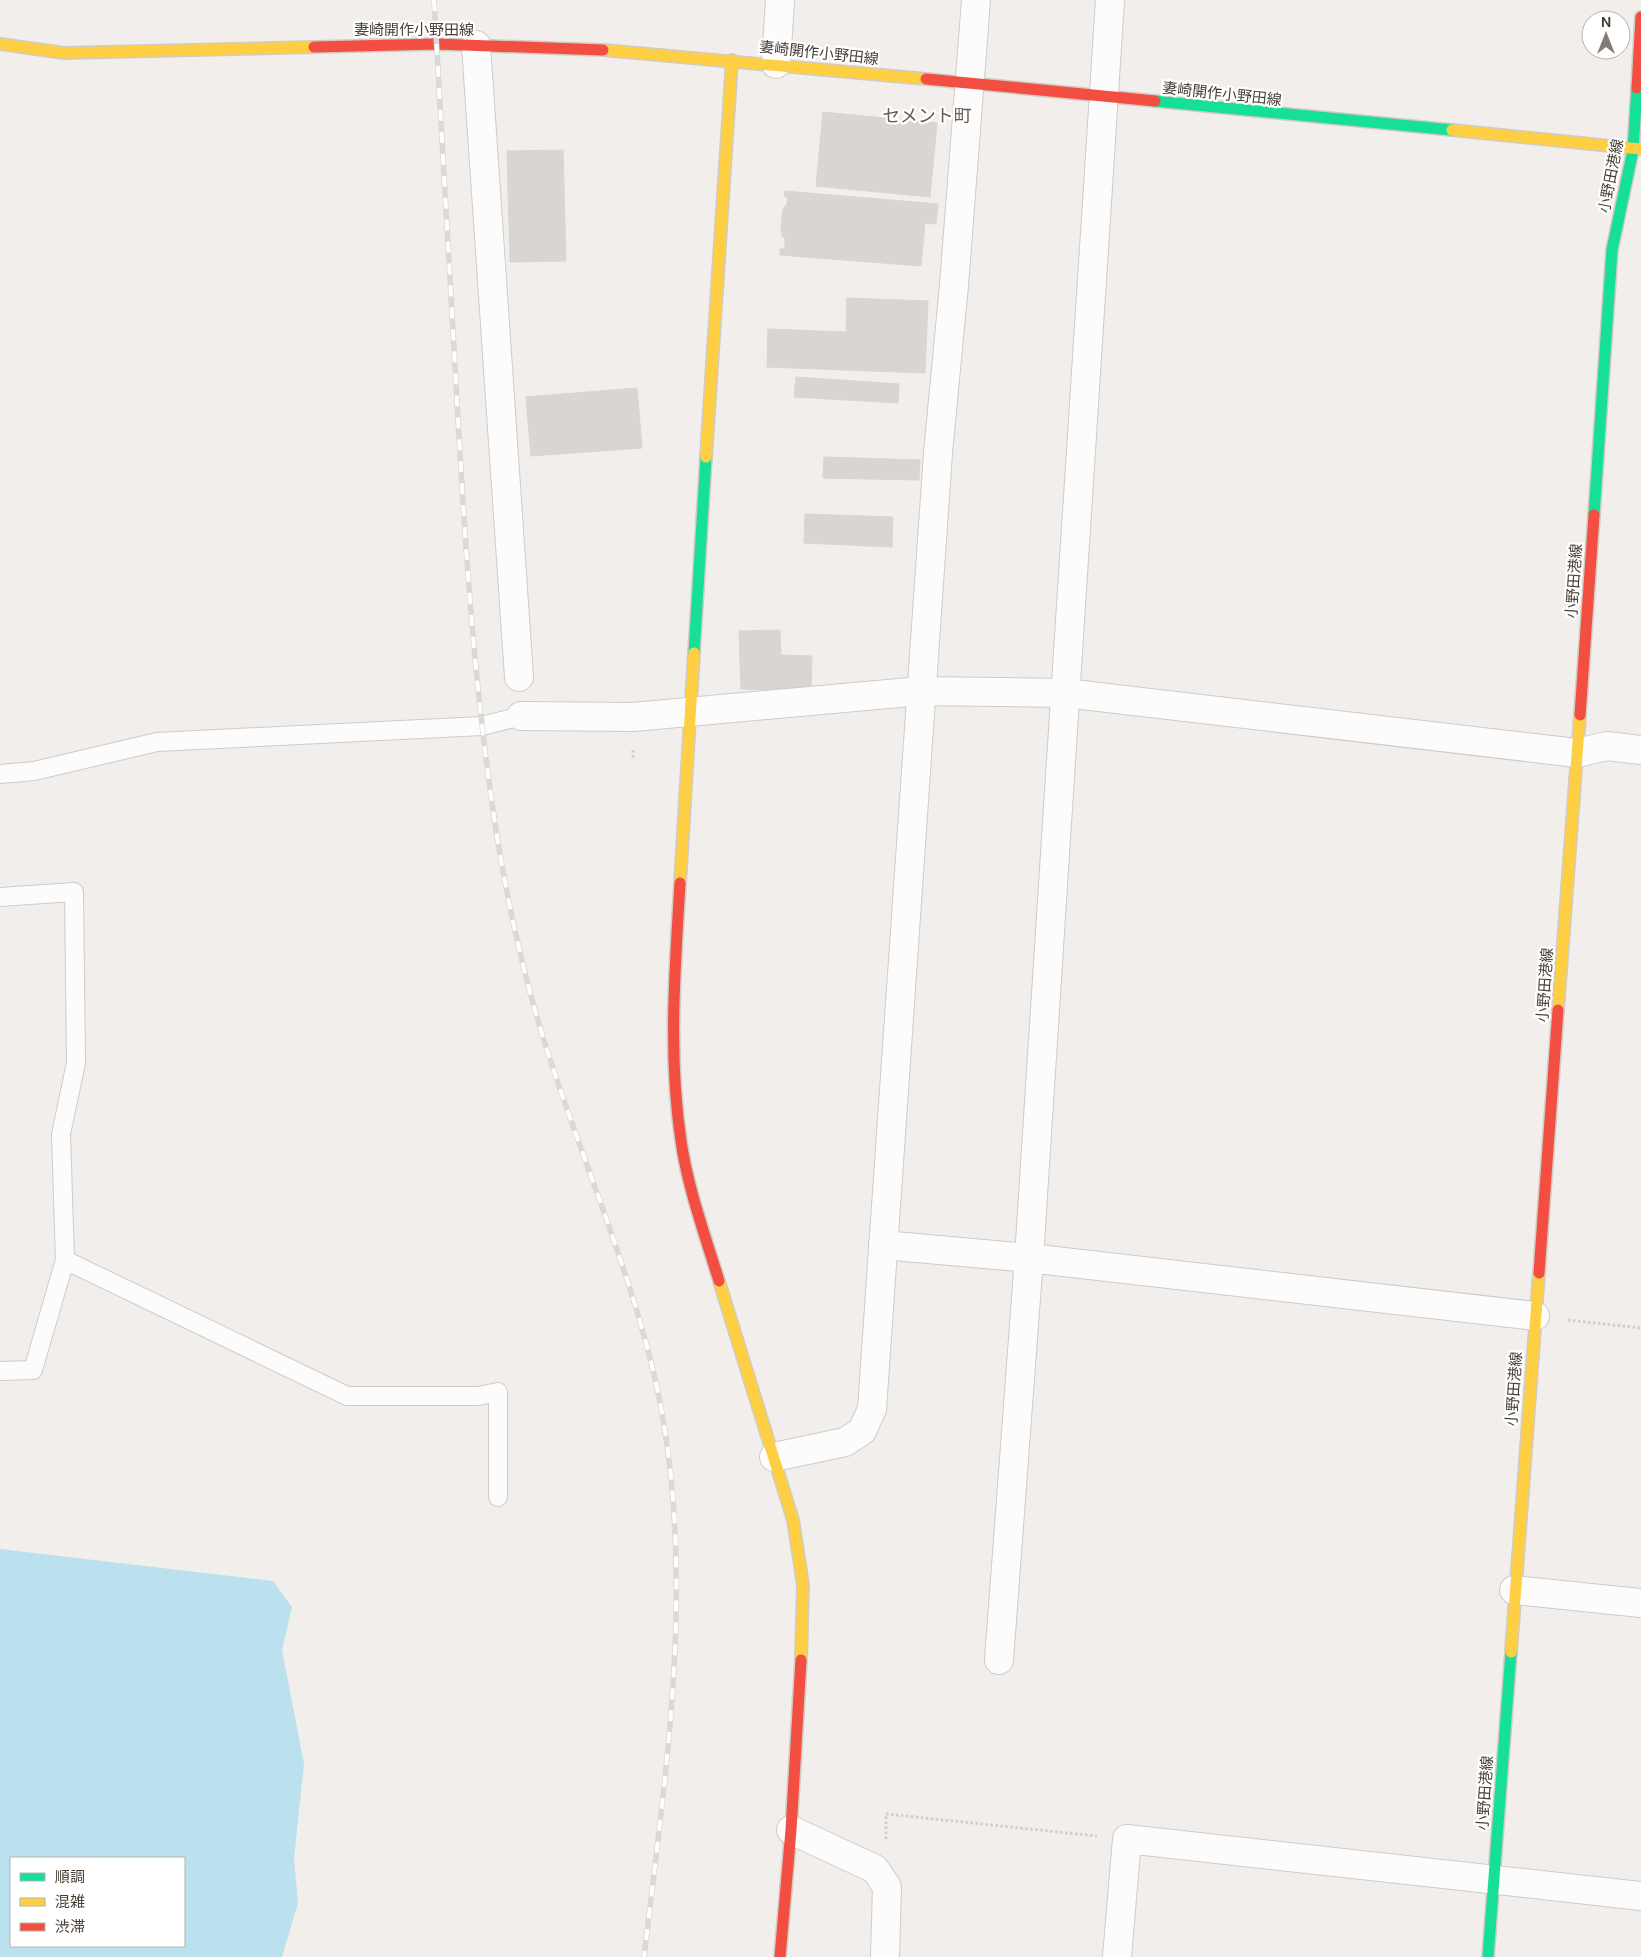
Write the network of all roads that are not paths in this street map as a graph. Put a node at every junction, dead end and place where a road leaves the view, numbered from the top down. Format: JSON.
{"nodes":[{"id":1,"x":780,"y":0,"type":"edge"},
{"id":2,"x":976,"y":0,"type":"edge"},
{"id":3,"x":1110,"y":0,"type":"edge"},
{"id":4,"x":1641,"y":17,"type":"edge"},
{"id":5,"x":0,"y":44,"type":"edge"},
{"id":6,"x":476,"y":45,"type":"junction"},
{"id":7,"x":732,"y":60,"type":"junction"},
{"id":8,"x":776,"y":64,"type":"junction"},
{"id":9,"x":970,"y":84,"type":"junction"},
{"id":10,"x":1102,"y":97,"type":"junction"},
{"id":11,"x":1637,"y":150,"type":"edge"},
{"id":12,"x":519,"y":677,"type":"dead end"},
{"id":13,"x":921,"y":691,"type":"junction"},
{"id":14,"x":1065,"y":692,"type":"junction"},
{"id":15,"x":690,"y":710,"type":"junction"},
{"id":16,"x":521,"y":716,"type":"joint"},
{"id":17,"x":1641,"y":750,"type":"edge"},
{"id":18,"x":1577,"y":753,"type":"junction"},
{"id":19,"x":0,"y":774,"type":"edge"},
{"id":20,"x":0,"y":897,"type":"edge"},
{"id":21,"x":883,"y":1245,"type":"junction"},
{"id":22,"x":1029,"y":1258,"type":"junction"},
{"id":23,"x":65,"y":1260,"type":"junction"},
{"id":24,"x":1535,"y":1316,"type":"junction"},
{"id":25,"x":0,"y":1371,"type":"edge"},
{"id":26,"x":774,"y":1457,"type":"junction"},
{"id":27,"x":498,"y":1497,"type":"dead end"},
{"id":28,"x":1514,"y":1590,"type":"junction"},
{"id":29,"x":1641,"y":1603,"type":"edge"},
{"id":30,"x":999,"y":1660,"type":"dead end"},
{"id":31,"x":791,"y":1830,"type":"junction"},
{"id":32,"x":1494,"y":1878,"type":"junction"},
{"id":33,"x":1641,"y":1896,"type":"edge"},
{"id":34,"x":780,"y":1957,"type":"edge"},
{"id":35,"x":885,"y":1957,"type":"edge"},
{"id":36,"x":1117,"y":1957,"type":"edge"},
{"id":37,"x":1488,"y":1957,"type":"edge"}],
"edges":[{"from":1,"to":8,"type":"street"},
{"from":2,"to":9,"type":"street"},
{"from":3,"to":10,"type":"street"},
{"from":4,"to":11,"type":"main road","name":"小野田港線"},
{"from":5,"to":6,"type":"main road","name":"妻崎開作小野田線"},
{"from":6,"to":7,"type":"main road","name":"妻崎開作小野田線"},
{"from":6,"to":12,"type":"street"},
{"from":7,"to":8,"type":"main road","name":"妻崎開作小野田線"},
{"from":7,"to":15,"type":"main road"},
{"from":8,"to":9,"type":"main road","name":"妻崎開作小野田線"},
{"from":9,"to":10,"type":"main road","name":"妻崎開作小野田線"},
{"from":9,"to":13,"type":"street"},
{"from":10,"to":11,"type":"main road","name":"妻崎開作小野田線"},
{"from":10,"to":14,"type":"street"},
{"from":11,"to":18,"type":"main road","name":"小野田港線"},
{"from":13,"to":14,"type":"street"},
{"from":13,"to":15,"type":"street"},
{"from":13,"to":21,"type":"street"},
{"from":14,"to":18,"type":"street"},
{"from":14,"to":22,"type":"street"},
{"from":15,"to":16,"type":"street"},
{"from":15,"to":26,"type":"main road"},
{"from":16,"to":19,"type":"lane"},
{"from":17,"to":18,"type":"street"},
{"from":18,"to":24,"type":"main road","name":"小野田港線"},
{"from":20,"to":23,"type":"lane"},
{"from":21,"to":22,"type":"street"},
{"from":21,"to":26,"type":"street"},
{"from":22,"to":24,"type":"street"},
{"from":22,"to":30,"type":"street"},
{"from":23,"to":25,"type":"lane"},
{"from":23,"to":27,"type":"lane"},
{"from":24,"to":28,"type":"main road","name":"小野田港線"},
{"from":26,"to":31,"type":"main road"},
{"from":28,"to":29,"type":"street"},
{"from":28,"to":32,"type":"main road","name":"小野田港線"},
{"from":31,"to":34,"type":"main road"},
{"from":31,"to":35,"type":"street"},
{"from":32,"to":33,"type":"street"},
{"from":32,"to":36,"type":"street"},
{"from":32,"to":37,"type":"main road","name":"小野田港線"}]}
